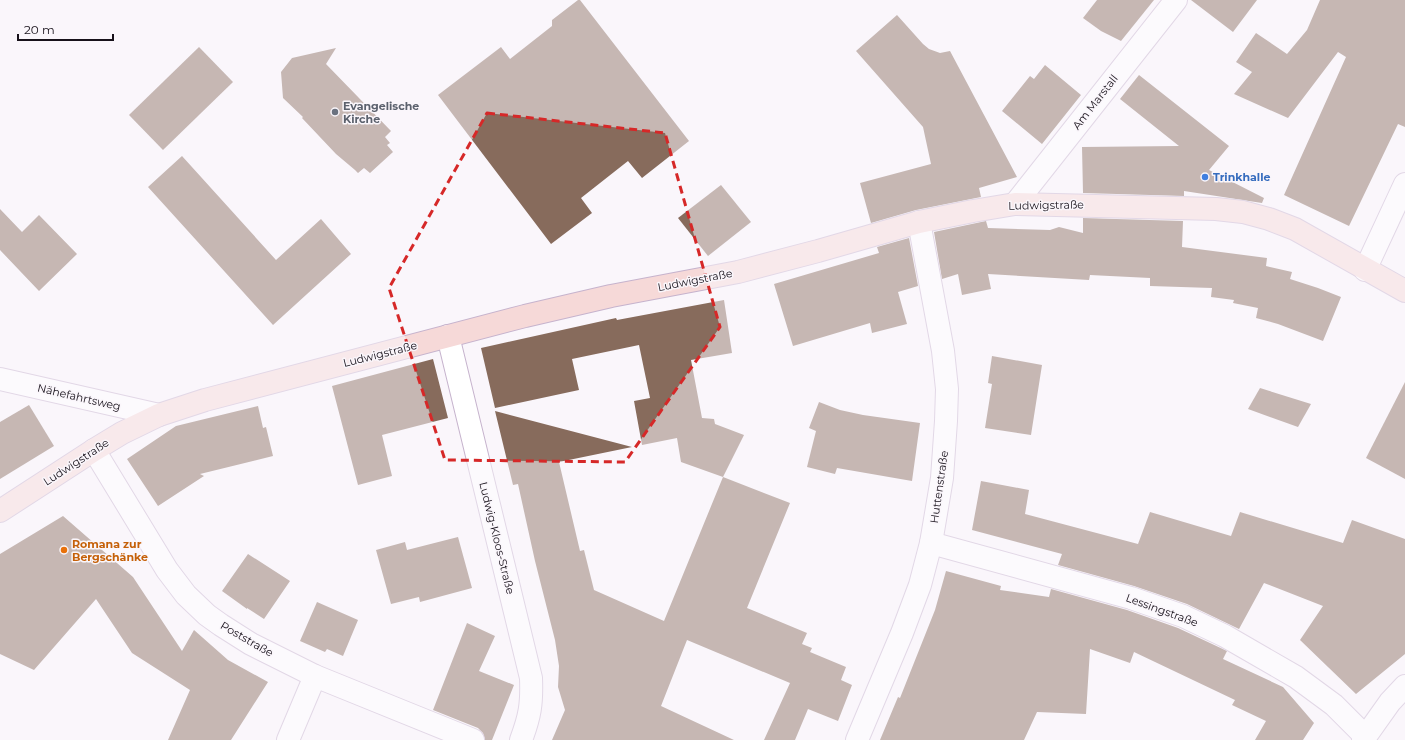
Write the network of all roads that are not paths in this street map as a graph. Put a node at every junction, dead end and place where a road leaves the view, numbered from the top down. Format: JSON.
{"nodes":[{"id":1,"x":1176,"y":0,"type":"edge"},
{"id":2,"x":1405,"y":184,"type":"edge"},
{"id":3,"x":1015,"y":204,"type":"junction"},
{"id":4,"x":919,"y":222,"type":"junction"},
{"id":5,"x":1365,"y":270,"type":"junction"},
{"id":6,"x":1405,"y":291,"type":"edge"},
{"id":7,"x":448,"y":336,"type":"junction"},
{"id":8,"x":0,"y":380,"type":"edge"},
{"id":9,"x":159,"y":415,"type":"junction"},
{"id":10,"x":94,"y":450,"type":"junction"},
{"id":11,"x":0,"y":511,"type":"edge"},
{"id":12,"x":931,"y":543,"type":"junction"},
{"id":13,"x":316,"y":676,"type":"junction"},
{"id":14,"x":1405,"y":686,"type":"edge"},
{"id":15,"x":1364,"y":738,"type":"edge"},
{"id":16,"x":288,"y":740,"type":"edge"},
{"id":17,"x":473,"y":740,"type":"edge"},
{"id":18,"x":521,"y":740,"type":"edge"},
{"id":19,"x":857,"y":740,"type":"edge"}],
"edges":[{"from":1,"to":3,"type":"street","name":"Am Marstall"},
{"from":2,"to":5,"type":"street"},
{"from":3,"to":4,"type":"main road","name":"Ludwigstraße"},
{"from":3,"to":5,"type":"main road","name":"Ludwigstraße"},
{"from":4,"to":7,"type":"main road","name":"Ludwigstraße"},
{"from":4,"to":12,"type":"street","name":"Huttenstraße"},
{"from":5,"to":6,"type":"main road","name":"Ludwigstraße"},
{"from":7,"to":9,"type":"main road","name":"Ludwigstraße"},
{"from":7,"to":18,"type":"street","name":"Ludwig-Kloos-Straße"},
{"from":8,"to":9,"type":"street","name":"Nähefahrtsweg"},
{"from":9,"to":10,"type":"main road","name":"Ludwigstraße"},
{"from":10,"to":11,"type":"main road","name":"Ludwigstraße"},
{"from":10,"to":13,"type":"street","name":"Poststraße"},
{"from":12,"to":15,"type":"street","name":"Lessingstraße"},
{"from":12,"to":19,"type":"street","name":"Huttenstraße"},
{"from":13,"to":16,"type":"street"},
{"from":13,"to":17,"type":"street","name":"Poststraße"},
{"from":14,"to":15,"type":"street"}]}
